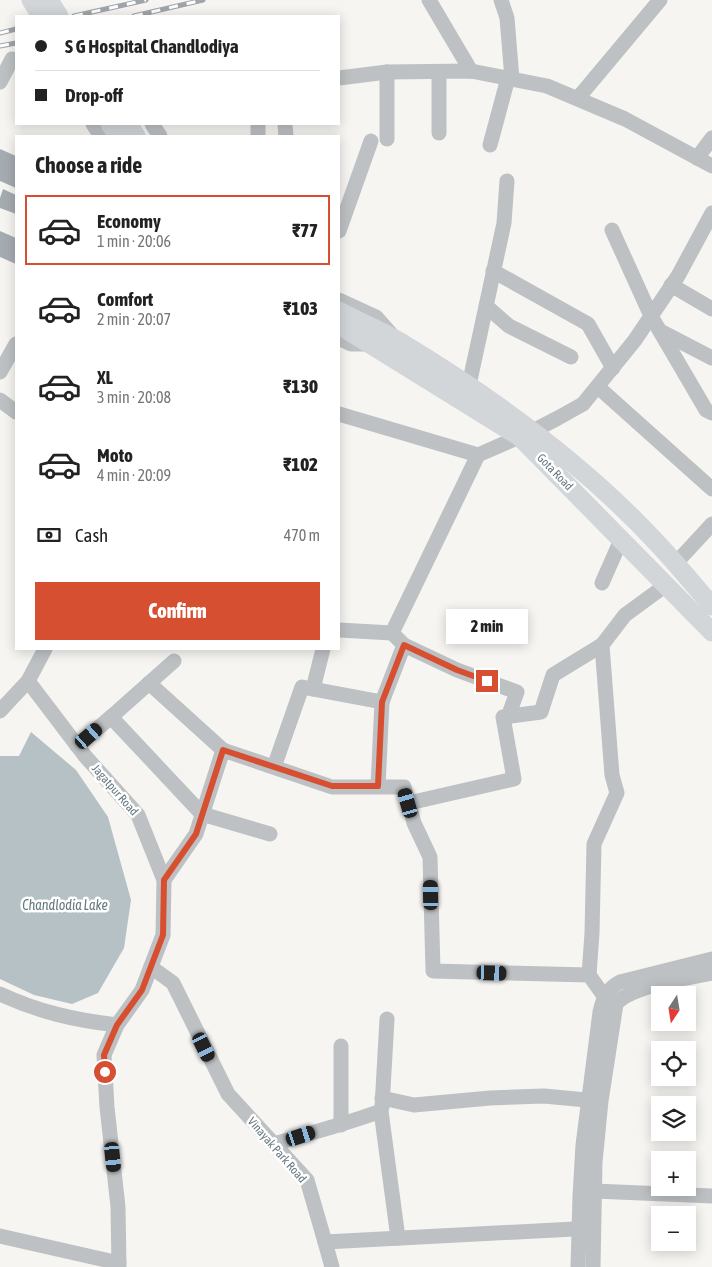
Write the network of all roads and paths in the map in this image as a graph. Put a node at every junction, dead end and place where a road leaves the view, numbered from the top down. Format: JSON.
{"nodes":[{"id":1,"x":31,"y":0,"type":"edge"},
{"id":2,"x":49,"y":0,"type":"edge"},
{"id":3,"x":429,"y":0,"type":"edge"},
{"id":4,"x":501,"y":0,"type":"edge"},
{"id":5,"x":660,"y":0,"type":"edge"},
{"id":6,"x":40,"y":15,"type":"edge"},
{"id":7,"x":58,"y":15,"type":"edge"},
{"id":8,"x":10,"y":60,"type":"edge"},
{"id":9,"x":471,"y":71,"type":"junction"},
{"id":10,"x":387,"y":72,"type":"junction"},
{"id":11,"x":439,"y":72,"type":"junction"},
{"id":12,"x":340,"y":78,"type":"edge"},
{"id":13,"x":510,"y":78,"type":"junction"},
{"id":14,"x":0,"y":82,"type":"edge"},
{"id":15,"x":578,"y":98,"type":"junction"},
{"id":16,"x":439,"y":133,"type":"dead end"},
{"id":17,"x":712,"y":138,"type":"edge"},
{"id":18,"x":387,"y":139,"type":"dead end"},
{"id":19,"x":371,"y":141,"type":"dead end"},
{"id":20,"x":490,"y":145,"type":"dead end"},
{"id":21,"x":697,"y":158,"type":"junction"},
{"id":22,"x":712,"y":166,"type":"edge"},
{"id":23,"x":507,"y":181,"type":"dead end"},
{"id":24,"x":711,"y":216,"type":"edge"},
{"id":25,"x":340,"y":228,"type":"edge"},
{"id":26,"x":612,"y":230,"type":"dead end"},
{"id":27,"x":493,"y":270,"type":"junction"},
{"id":28,"x":671,"y":285,"type":"junction"},
{"id":29,"x":340,"y":300,"type":"edge"},
{"id":30,"x":486,"y":306,"type":"junction"},
{"id":31,"x":712,"y":309,"type":"edge"},
{"id":32,"x":340,"y":314,"type":"edge"},
{"id":33,"x":651,"y":316,"type":"junction"},
{"id":34,"x":346,"y":329,"type":"edge"},
{"id":35,"x":660,"y":331,"type":"junction"},
{"id":36,"x":398,"y":341,"type":"junction"},
{"id":37,"x":15,"y":346,"type":"edge"},
{"id":38,"x":572,"y":356,"type":"dead end"},
{"id":39,"x":712,"y":358,"type":"edge"},
{"id":40,"x":613,"y":368,"type":"junction"},
{"id":41,"x":0,"y":372,"type":"edge"},
{"id":42,"x":469,"y":386,"type":"junction"},
{"id":43,"x":598,"y":387,"type":"junction"},
{"id":44,"x":0,"y":400,"type":"edge"},
{"id":45,"x":15,"y":411,"type":"edge"},
{"id":46,"x":712,"y":413,"type":"edge"},
{"id":47,"x":340,"y":414,"type":"edge"},
{"id":48,"x":527,"y":434,"type":"junction"},
{"id":49,"x":478,"y":455,"type":"junction"},
{"id":50,"x":712,"y":489,"type":"edge"},
{"id":51,"x":712,"y":524,"type":"edge"},
{"id":52,"x":621,"y":540,"type":"junction"},
{"id":53,"x":675,"y":564,"type":"junction"},
{"id":54,"x":602,"y":583,"type":"dead end"},
{"id":55,"x":666,"y":585,"type":"junction"},
{"id":56,"x":712,"y":606,"type":"edge"},
{"id":57,"x":340,"y":630,"type":"edge"},
{"id":58,"x":712,"y":632,"type":"edge"},
{"id":59,"x":392,"y":633,"type":"junction"},
{"id":60,"x":404,"y":645,"type":"junction"},
{"id":61,"x":602,"y":645,"type":"junction"},
{"id":62,"x":45,"y":650,"type":"edge"},
{"id":63,"x":323,"y":650,"type":"edge"},
{"id":64,"x":174,"y":661,"type":"dead end"},
{"id":65,"x":28,"y":681,"type":"junction"},
{"id":66,"x":149,"y":683,"type":"junction"},
{"id":67,"x":313,"y":689,"type":"junction"},
{"id":68,"x":382,"y":702,"type":"junction"},
{"id":69,"x":0,"y":711,"type":"edge"},
{"id":70,"x":111,"y":717,"type":"junction"},
{"id":71,"x":508,"y":717,"type":"junction"},
{"id":72,"x":78,"y":746,"type":"junction"},
{"id":73,"x":223,"y":750,"type":"junction"},
{"id":74,"x":274,"y":767,"type":"junction"},
{"id":75,"x":378,"y":786,"type":"junction"},
{"id":76,"x":408,"y":803,"type":"junction"},
{"id":77,"x":202,"y":814,"type":"junction"},
{"id":78,"x":270,"y":834,"type":"dead end"},
{"id":79,"x":164,"y":880,"type":"junction"},
{"id":80,"x":712,"y":960,"type":"edge"},
{"id":81,"x":151,"y":967,"type":"junction"},
{"id":82,"x":712,"y":973,"type":"edge"},
{"id":83,"x":589,"y":975,"type":"junction"},
{"id":84,"x":0,"y":994,"type":"edge"},
{"id":85,"x":604,"y":996,"type":"junction"},
{"id":86,"x":387,"y":1019,"type":"dead end"},
{"id":87,"x":117,"y":1025,"type":"junction"},
{"id":88,"x":341,"y":1046,"type":"dead end"},
{"id":89,"x":595,"y":1101,"type":"junction"},
{"id":90,"x":382,"y":1105,"type":"junction"},
{"id":91,"x":341,"y":1125,"type":"junction"},
{"id":92,"x":274,"y":1144,"type":"junction"},
{"id":93,"x":594,"y":1191,"type":"junction"},
{"id":94,"x":712,"y":1196,"type":"edge"},
{"id":95,"x":586,"y":1229,"type":"junction"},
{"id":96,"x":0,"y":1236,"type":"edge"},
{"id":97,"x":398,"y":1238,"type":"junction"},
{"id":98,"x":325,"y":1242,"type":"junction"},
{"id":99,"x":119,"y":1265,"type":"edge"},
{"id":100,"x":332,"y":1267,"type":"edge"},
{"id":101,"x":578,"y":1267,"type":"edge"},
{"id":102,"x":593,"y":1267,"type":"edge"}],
"edges":[{"from":1,"to":6,"type":"main road"},
{"from":2,"to":7,"type":"main road"},
{"from":3,"to":9,"type":"street"},
{"from":4,"to":13,"type":"street"},
{"from":5,"to":15,"type":"street"},
{"from":8,"to":14,"type":"street"},
{"from":9,"to":11,"type":"street"},
{"from":9,"to":13,"type":"street"},
{"from":10,"to":11,"type":"street"},
{"from":10,"to":12,"type":"street"},
{"from":10,"to":18,"type":"street"},
{"from":11,"to":16,"type":"street"},
{"from":13,"to":15,"type":"street"},
{"from":13,"to":20,"type":"street"},
{"from":15,"to":21,"type":"street"},
{"from":17,"to":21,"type":"street"},
{"from":19,"to":25,"type":"street"},
{"from":21,"to":22,"type":"street"},
{"from":23,"to":27,"type":"street"},
{"from":24,"to":28,"type":"street"},
{"from":26,"to":33,"type":"street"},
{"from":27,"to":30,"type":"street"},
{"from":27,"to":40,"type":"street"},
{"from":28,"to":31,"type":"street"},
{"from":28,"to":33,"type":"street"},
{"from":29,"to":36,"type":"street"},
{"from":30,"to":38,"type":"street"},
{"from":30,"to":42,"type":"street"},
{"from":32,"to":34,"type":"main road"},
{"from":33,"to":35,"type":"street"},
{"from":33,"to":40,"type":"street"},
{"from":34,"to":36,"type":"main road","name":"Gota Road"},
{"from":34,"to":48,"type":"main road","name":"Gota Road"},
{"from":35,"to":39,"type":"street"},
{"from":35,"to":46,"type":"street"},
{"from":36,"to":42,"type":"main road","name":"Gota Road"},
{"from":37,"to":41,"type":"street"},
{"from":40,"to":43,"type":"street"},
{"from":42,"to":48,"type":"main road","name":"Gota Road"},
{"from":43,"to":48,"type":"street"},
{"from":43,"to":50,"type":"street"},
{"from":44,"to":45,"type":"street"},
{"from":47,"to":49,"type":"street"},
{"from":48,"to":49,"type":"street"},
{"from":48,"to":52,"type":"main road","name":"Gota Road"},
{"from":48,"to":53,"type":"main road","name":"Gota Road"},
{"from":49,"to":59,"type":"street"},
{"from":51,"to":53,"type":"street"},
{"from":52,"to":54,"type":"street"},
{"from":52,"to":55,"type":"main road","name":"Gota Road"},
{"from":53,"to":56,"type":"main road","name":"Gota Road"},
{"from":55,"to":58,"type":"main road","name":"Gota Road"},
{"from":55,"to":61,"type":"street"},
{"from":57,"to":59,"type":"street"},
{"from":59,"to":60,"type":"street"},
{"from":60,"to":68,"type":"street"},
{"from":60,"to":71,"type":"street"},
{"from":61,"to":71,"type":"street"},
{"from":61,"to":83,"type":"street"},
{"from":62,"to":65,"type":"street"},
{"from":63,"to":67,"type":"street"},
{"from":64,"to":66,"type":"street"},
{"from":65,"to":69,"type":"street"},
{"from":65,"to":72,"type":"street","name":"Jagatpur Road"},
{"from":66,"to":70,"type":"street"},
{"from":66,"to":73,"type":"street"},
{"from":67,"to":68,"type":"street"},
{"from":67,"to":74,"type":"street"},
{"from":68,"to":75,"type":"street"},
{"from":70,"to":72,"type":"street"},
{"from":70,"to":77,"type":"street"},
{"from":71,"to":76,"type":"street"},
{"from":72,"to":79,"type":"street","name":"Jagatpur Road"},
{"from":73,"to":74,"type":"street"},
{"from":73,"to":77,"type":"street"},
{"from":74,"to":75,"type":"street"},
{"from":75,"to":76,"type":"street"},
{"from":76,"to":83,"type":"street"},
{"from":77,"to":78,"type":"street"},
{"from":77,"to":79,"type":"street"},
{"from":79,"to":81,"type":"street","name":"Jagatpur Road"},
{"from":80,"to":85,"type":"street"},
{"from":81,"to":87,"type":"street","name":"Jagatpur Road"},
{"from":81,"to":92,"type":"street","name":"Vinayak Park Road"},
{"from":82,"to":89,"type":"street"},
{"from":83,"to":85,"type":"street"},
{"from":84,"to":87,"type":"street"},
{"from":85,"to":89,"type":"street"},
{"from":86,"to":90,"type":"street"},
{"from":87,"to":99,"type":"street","name":"Jagatpur Road"},
{"from":88,"to":91,"type":"street"},
{"from":89,"to":90,"type":"street"},
{"from":89,"to":93,"type":"street"},
{"from":89,"to":95,"type":"street"},
{"from":90,"to":91,"type":"street"},
{"from":90,"to":97,"type":"street"},
{"from":91,"to":92,"type":"street"},
{"from":92,"to":98,"type":"street","name":"Vinayak Park Road"},
{"from":93,"to":94,"type":"street"},
{"from":93,"to":95,"type":"street"},
{"from":95,"to":97,"type":"street"},
{"from":95,"to":101,"type":"street"},
{"from":95,"to":102,"type":"street"},
{"from":96,"to":99,"type":"street"},
{"from":97,"to":98,"type":"street"},
{"from":98,"to":100,"type":"street","name":"Vinayak Park Road"}]}
